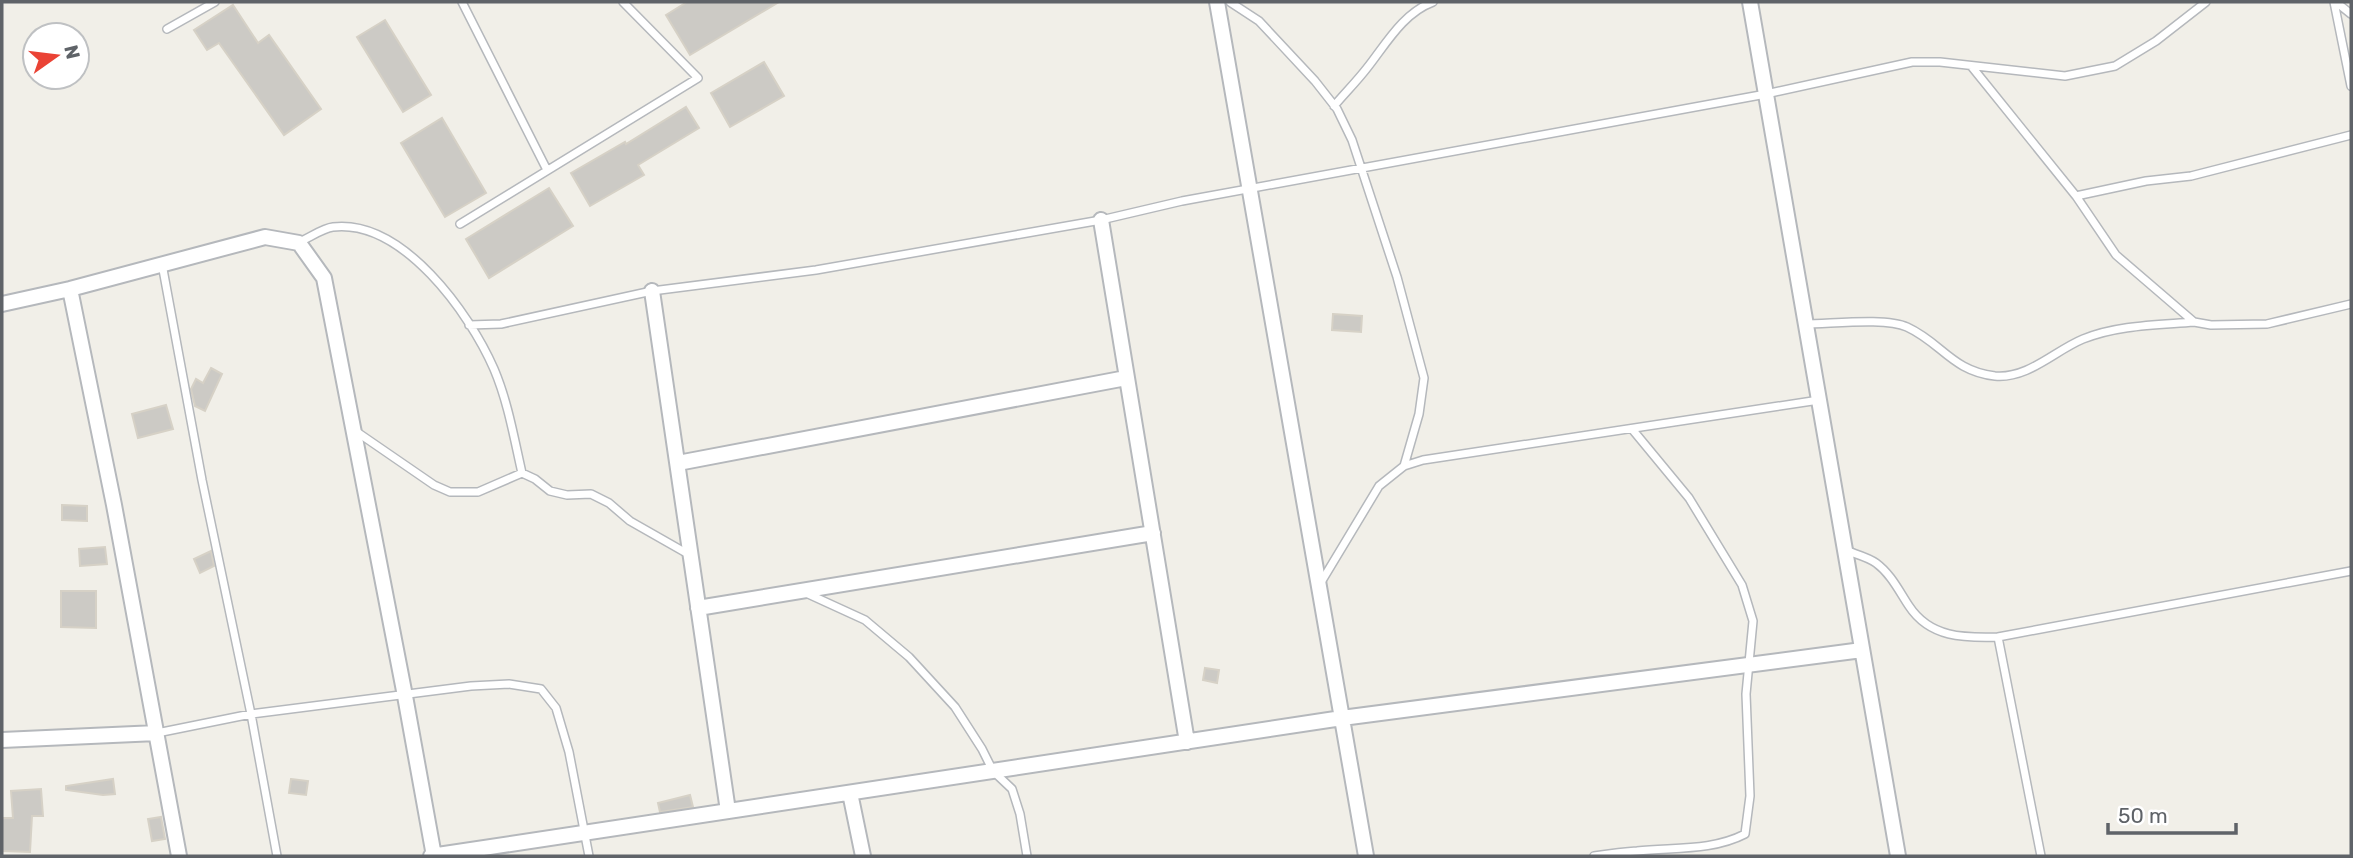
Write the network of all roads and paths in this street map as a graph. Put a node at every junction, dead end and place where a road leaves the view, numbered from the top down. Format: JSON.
{"nodes":[{"id":1,"x":215,"y":2,"type":"edge"},
{"id":2,"x":462,"y":2,"type":"edge"},
{"id":3,"x":623,"y":2,"type":"edge"},
{"id":4,"x":1217,"y":2,"type":"edge"},
{"id":5,"x":1230,"y":2,"type":"edge"},
{"id":6,"x":1433,"y":2,"type":"edge"},
{"id":7,"x":1750,"y":2,"type":"edge"},
{"id":8,"x":2206,"y":2,"type":"edge"},
{"id":9,"x":2334,"y":2,"type":"edge"},
{"id":10,"x":2351,"y":14,"type":"edge"},
{"id":11,"x":167,"y":29,"type":"dead end"},
{"id":12,"x":1972,"y":67,"type":"junction"},
{"id":13,"x":2351,"y":86,"type":"edge"},
{"id":14,"x":1766,"y":94,"type":"junction"},
{"id":15,"x":1335,"y":106,"type":"junction"},
{"id":16,"x":2351,"y":135,"type":"edge"},
{"id":17,"x":1361,"y":169,"type":"junction"},
{"id":18,"x":547,"y":170,"type":"junction"},
{"id":19,"x":1250,"y":189,"type":"junction"},
{"id":20,"x":2076,"y":196,"type":"junction"},
{"id":21,"x":1101,"y":220,"type":"junction"},
{"id":22,"x":460,"y":223,"type":"dead end"},
{"id":23,"x":299,"y":243,"type":"junction"},
{"id":24,"x":162,"y":264,"type":"junction"},
{"id":25,"x":70,"y":289,"type":"junction"},
{"id":26,"x":652,"y":291,"type":"junction"},
{"id":27,"x":2,"y":304,"type":"edge"},
{"id":28,"x":2351,"y":304,"type":"edge"},
{"id":29,"x":2194,"y":321,"type":"junction"},
{"id":30,"x":1805,"y":324,"type":"junction"},
{"id":31,"x":469,"y":325,"type":"junction"},
{"id":32,"x":1126,"y":378,"type":"junction"},
{"id":33,"x":1819,"y":400,"type":"junction"},
{"id":34,"x":1632,"y":429,"type":"junction"},
{"id":35,"x":354,"y":430,"type":"junction"},
{"id":36,"x":678,"y":463,"type":"junction"},
{"id":37,"x":1404,"y":466,"type":"junction"},
{"id":38,"x":522,"y":473,"type":"junction"},
{"id":39,"x":1153,"y":533,"type":"junction"},
{"id":40,"x":1845,"y":550,"type":"junction"},
{"id":41,"x":691,"y":555,"type":"junction"},
{"id":42,"x":2351,"y":571,"type":"edge"},
{"id":43,"x":1319,"y":586,"type":"junction"},
{"id":44,"x":802,"y":591,"type":"junction"},
{"id":45,"x":698,"y":608,"type":"junction"},
{"id":46,"x":1998,"y":636,"type":"junction"},
{"id":47,"x":1862,"y":650,"type":"junction"},
{"id":48,"x":1749,"y":665,"type":"junction"},
{"id":49,"x":405,"y":696,"type":"junction"},
{"id":50,"x":251,"y":714,"type":"junction"},
{"id":51,"x":1342,"y":718,"type":"junction"},
{"id":52,"x":157,"y":733,"type":"junction"},
{"id":53,"x":2,"y":740,"type":"edge"},
{"id":54,"x":1187,"y":742,"type":"junction"},
{"id":55,"x":993,"y":771,"type":"junction"},
{"id":56,"x":850,"y":793,"type":"junction"},
{"id":57,"x":728,"y":811,"type":"junction"},
{"id":58,"x":585,"y":833,"type":"junction"},
{"id":59,"x":179,"y":856,"type":"edge"},
{"id":60,"x":277,"y":856,"type":"edge"},
{"id":61,"x":433,"y":856,"type":"edge"},
{"id":62,"x":589,"y":856,"type":"edge"},
{"id":63,"x":863,"y":856,"type":"edge"},
{"id":64,"x":1027,"y":856,"type":"edge"},
{"id":65,"x":1366,"y":856,"type":"edge"},
{"id":66,"x":1594,"y":856,"type":"edge"},
{"id":67,"x":1898,"y":856,"type":"edge"},
{"id":68,"x":2041,"y":856,"type":"edge"}],
"edges":[{"from":1,"to":11,"type":"lane"},
{"from":2,"to":18,"type":"lane"},
{"from":3,"to":18,"type":"lane"},
{"from":4,"to":19,"type":"street"},
{"from":5,"to":15,"type":"lane"},
{"from":6,"to":15,"type":"lane"},
{"from":7,"to":14,"type":"street"},
{"from":8,"to":12,"type":"lane"},
{"from":9,"to":10,"type":"lane"},
{"from":9,"to":13,"type":"lane"},
{"from":12,"to":14,"type":"lane"},
{"from":12,"to":20,"type":"lane"},
{"from":14,"to":17,"type":"lane"},
{"from":14,"to":30,"type":"street"},
{"from":15,"to":17,"type":"lane"},
{"from":16,"to":20,"type":"lane"},
{"from":17,"to":19,"type":"lane"},
{"from":17,"to":37,"type":"lane"},
{"from":18,"to":22,"type":"lane"},
{"from":19,"to":21,"type":"lane"},
{"from":19,"to":43,"type":"street"},
{"from":20,"to":29,"type":"lane"},
{"from":21,"to":26,"type":"lane"},
{"from":21,"to":32,"type":"street"},
{"from":23,"to":24,"type":"street"},
{"from":23,"to":31,"type":"lane"},
{"from":23,"to":35,"type":"street"},
{"from":24,"to":25,"type":"street"},
{"from":24,"to":50,"type":"lane"},
{"from":25,"to":27,"type":"street"},
{"from":25,"to":52,"type":"street"},
{"from":26,"to":31,"type":"lane"},
{"from":26,"to":36,"type":"street"},
{"from":28,"to":29,"type":"lane"},
{"from":29,"to":30,"type":"lane"},
{"from":30,"to":33,"type":"street"},
{"from":31,"to":38,"type":"lane"},
{"from":32,"to":36,"type":"street"},
{"from":32,"to":39,"type":"street"},
{"from":33,"to":34,"type":"lane"},
{"from":33,"to":40,"type":"street"},
{"from":34,"to":37,"type":"lane"},
{"from":34,"to":48,"type":"lane"},
{"from":35,"to":38,"type":"lane"},
{"from":35,"to":49,"type":"street"},
{"from":36,"to":41,"type":"street"},
{"from":37,"to":43,"type":"lane"},
{"from":38,"to":41,"type":"lane"},
{"from":39,"to":44,"type":"street"},
{"from":39,"to":54,"type":"street"},
{"from":40,"to":46,"type":"lane"},
{"from":40,"to":47,"type":"street"},
{"from":41,"to":45,"type":"street"},
{"from":42,"to":46,"type":"lane"},
{"from":43,"to":51,"type":"street"},
{"from":44,"to":45,"type":"street"},
{"from":44,"to":55,"type":"lane"},
{"from":45,"to":57,"type":"street"},
{"from":46,"to":68,"type":"lane"},
{"from":47,"to":48,"type":"street"},
{"from":47,"to":67,"type":"street"},
{"from":48,"to":51,"type":"street"},
{"from":48,"to":66,"type":"lane"},
{"from":49,"to":50,"type":"lane"},
{"from":49,"to":58,"type":"lane"},
{"from":49,"to":61,"type":"street"},
{"from":50,"to":52,"type":"lane"},
{"from":50,"to":60,"type":"lane"},
{"from":51,"to":54,"type":"street"},
{"from":51,"to":65,"type":"street"},
{"from":52,"to":53,"type":"street"},
{"from":52,"to":59,"type":"street"},
{"from":54,"to":55,"type":"street"},
{"from":55,"to":56,"type":"street"},
{"from":55,"to":64,"type":"lane"},
{"from":56,"to":57,"type":"street"},
{"from":56,"to":63,"type":"street"},
{"from":57,"to":58,"type":"street"},
{"from":58,"to":61,"type":"street"},
{"from":58,"to":62,"type":"lane"}]}
